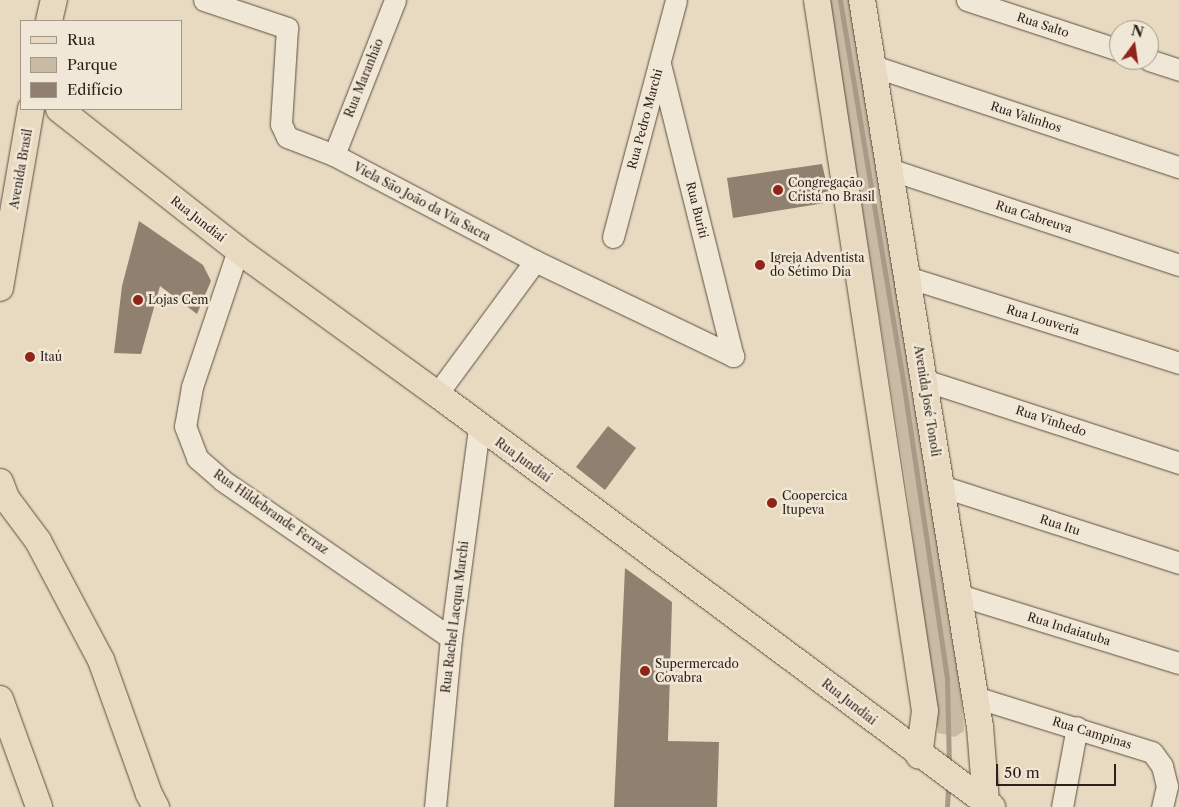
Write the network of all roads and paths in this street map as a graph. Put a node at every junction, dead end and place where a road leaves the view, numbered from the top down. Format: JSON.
{"nodes":[{"id":1,"x":54,"y":0,"type":"edge"},
{"id":2,"x":204,"y":0,"type":"edge"},
{"id":3,"x":395,"y":0,"type":"edge"},
{"id":4,"x":676,"y":0,"type":"edge"},
{"id":5,"x":817,"y":0,"type":"edge"},
{"id":6,"x":862,"y":0,"type":"edge"},
{"id":7,"x":967,"y":0,"type":"edge"},
{"id":8,"x":49,"y":20,"type":"edge"},
{"id":9,"x":1109,"y":47,"type":"edge"},
{"id":10,"x":1159,"y":63,"type":"edge"},
{"id":11,"x":660,"y":64,"type":"junction"},
{"id":12,"x":873,"y":66,"type":"junction"},
{"id":13,"x":1179,"y":70,"type":"edge"},
{"id":14,"x":31,"y":110,"type":"edge"},
{"id":15,"x":60,"y":110,"type":"edge"},
{"id":16,"x":334,"y":155,"type":"junction"},
{"id":17,"x":1179,"y":167,"type":"edge"},
{"id":18,"x":889,"y":169,"type":"junction"},
{"id":19,"x":613,"y":237,"type":"dead end"},
{"id":20,"x":238,"y":250,"type":"junction"},
{"id":21,"x":535,"y":262,"type":"junction"},
{"id":22,"x":1179,"y":265,"type":"edge"},
{"id":23,"x":1,"y":274,"type":"edge"},
{"id":24,"x":907,"y":277,"type":"junction"},
{"id":25,"x":733,"y":356,"type":"joint"},
{"id":26,"x":1179,"y":363,"type":"edge"},
{"id":27,"x":924,"y":380,"type":"junction"},
{"id":28,"x":437,"y":394,"type":"junction"},
{"id":29,"x":479,"y":428,"type":"junction"},
{"id":30,"x":1179,"y":463,"type":"edge"},
{"id":31,"x":941,"y":486,"type":"junction"},
{"id":32,"x":2,"y":493,"type":"edge"},
{"id":33,"x":1179,"y":563,"type":"edge"},
{"id":34,"x":958,"y":595,"type":"junction"},
{"id":35,"x":451,"y":638,"type":"junction"},
{"id":36,"x":1179,"y":663,"type":"edge"},
{"id":37,"x":975,"y":697,"type":"junction"},
{"id":38,"x":0,"y":699,"type":"edge"},
{"id":39,"x":1077,"y":728,"type":"junction"},
{"id":40,"x":982,"y":752,"type":"junction"},
{"id":41,"x":938,"y":764,"type":"junction"},
{"id":42,"x":989,"y":805,"type":"edge"},
{"id":43,"x":39,"y":807,"type":"edge"},
{"id":44,"x":156,"y":807,"type":"edge"},
{"id":45,"x":435,"y":807,"type":"edge"},
{"id":46,"x":1062,"y":807,"type":"edge"},
{"id":47,"x":1162,"y":807,"type":"edge"}],
"edges":[{"from":1,"to":8,"type":"main road"},
{"from":2,"to":16,"type":"street","name":"Viela São João da Via Sacra"},
{"from":3,"to":16,"type":"street","name":"Rua Maranhão"},
{"from":4,"to":11,"type":"street","name":"Rua Pedro Marchi"},
{"from":5,"to":41,"type":"main road"},
{"from":6,"to":12,"type":"main road","name":"Avenida José Tonoli"},
{"from":7,"to":9,"type":"street","name":"Rua Salto"},
{"from":10,"to":13,"type":"street"},
{"from":11,"to":19,"type":"street","name":"Rua Pedro Marchi"},
{"from":11,"to":25,"type":"street","name":"Rua Buriti"},
{"from":12,"to":17,"type":"street","name":"Rua Valinhos"},
{"from":12,"to":18,"type":"main road","name":"Avenida José Tonoli"},
{"from":14,"to":23,"type":"main road","name":"Avenida Brasil"},
{"from":15,"to":20,"type":"main road","name":"Rua Jundiaí"},
{"from":16,"to":21,"type":"street","name":"Viela São João da Via Sacra"},
{"from":18,"to":22,"type":"street","name":"Rua Cabreuva"},
{"from":18,"to":24,"type":"main road","name":"Avenida José Tonoli"},
{"from":20,"to":28,"type":"main road","name":"Rua Jundiaí"},
{"from":20,"to":35,"type":"street","name":"Rua Hildebrande Ferraz"},
{"from":21,"to":25,"type":"street","name":"Viela São João da Via Sacra"},
{"from":21,"to":28,"type":"street"},
{"from":24,"to":26,"type":"street","name":"Rua Louveria"},
{"from":24,"to":27,"type":"main road","name":"Avenida José Tonoli"},
{"from":27,"to":30,"type":"street","name":"Rua Vinhedo"},
{"from":27,"to":31,"type":"main road","name":"Avenida José Tonoli"},
{"from":28,"to":29,"type":"main road","name":"Rua Jundiaí"},
{"from":29,"to":35,"type":"street","name":"Rua Rachel Lacqua Marchi"},
{"from":29,"to":41,"type":"main road","name":"Rua Jundiaí"},
{"from":31,"to":33,"type":"street","name":"Rua Itu"},
{"from":31,"to":34,"type":"main road","name":"Avenida José Tonoli"},
{"from":32,"to":44,"type":"main road"},
{"from":34,"to":36,"type":"street","name":"Rua Indaiatuba"},
{"from":34,"to":37,"type":"main road","name":"Avenida José Tonoli"},
{"from":35,"to":45,"type":"street","name":"Rua Rachel Lacqua Marchi"},
{"from":37,"to":39,"type":"street","name":"Rua Campinas"},
{"from":37,"to":40,"type":"main road","name":"Avenida José Tonoli"},
{"from":38,"to":43,"type":"main road"},
{"from":39,"to":46,"type":"street"},
{"from":39,"to":47,"type":"street","name":"Rua Campinas"},
{"from":40,"to":41,"type":"main road"},
{"from":40,"to":42,"type":"main road","name":"Avenida José Tonoli"},
{"from":41,"to":42,"type":"main road","name":"Rua Jundiaí"}]}
